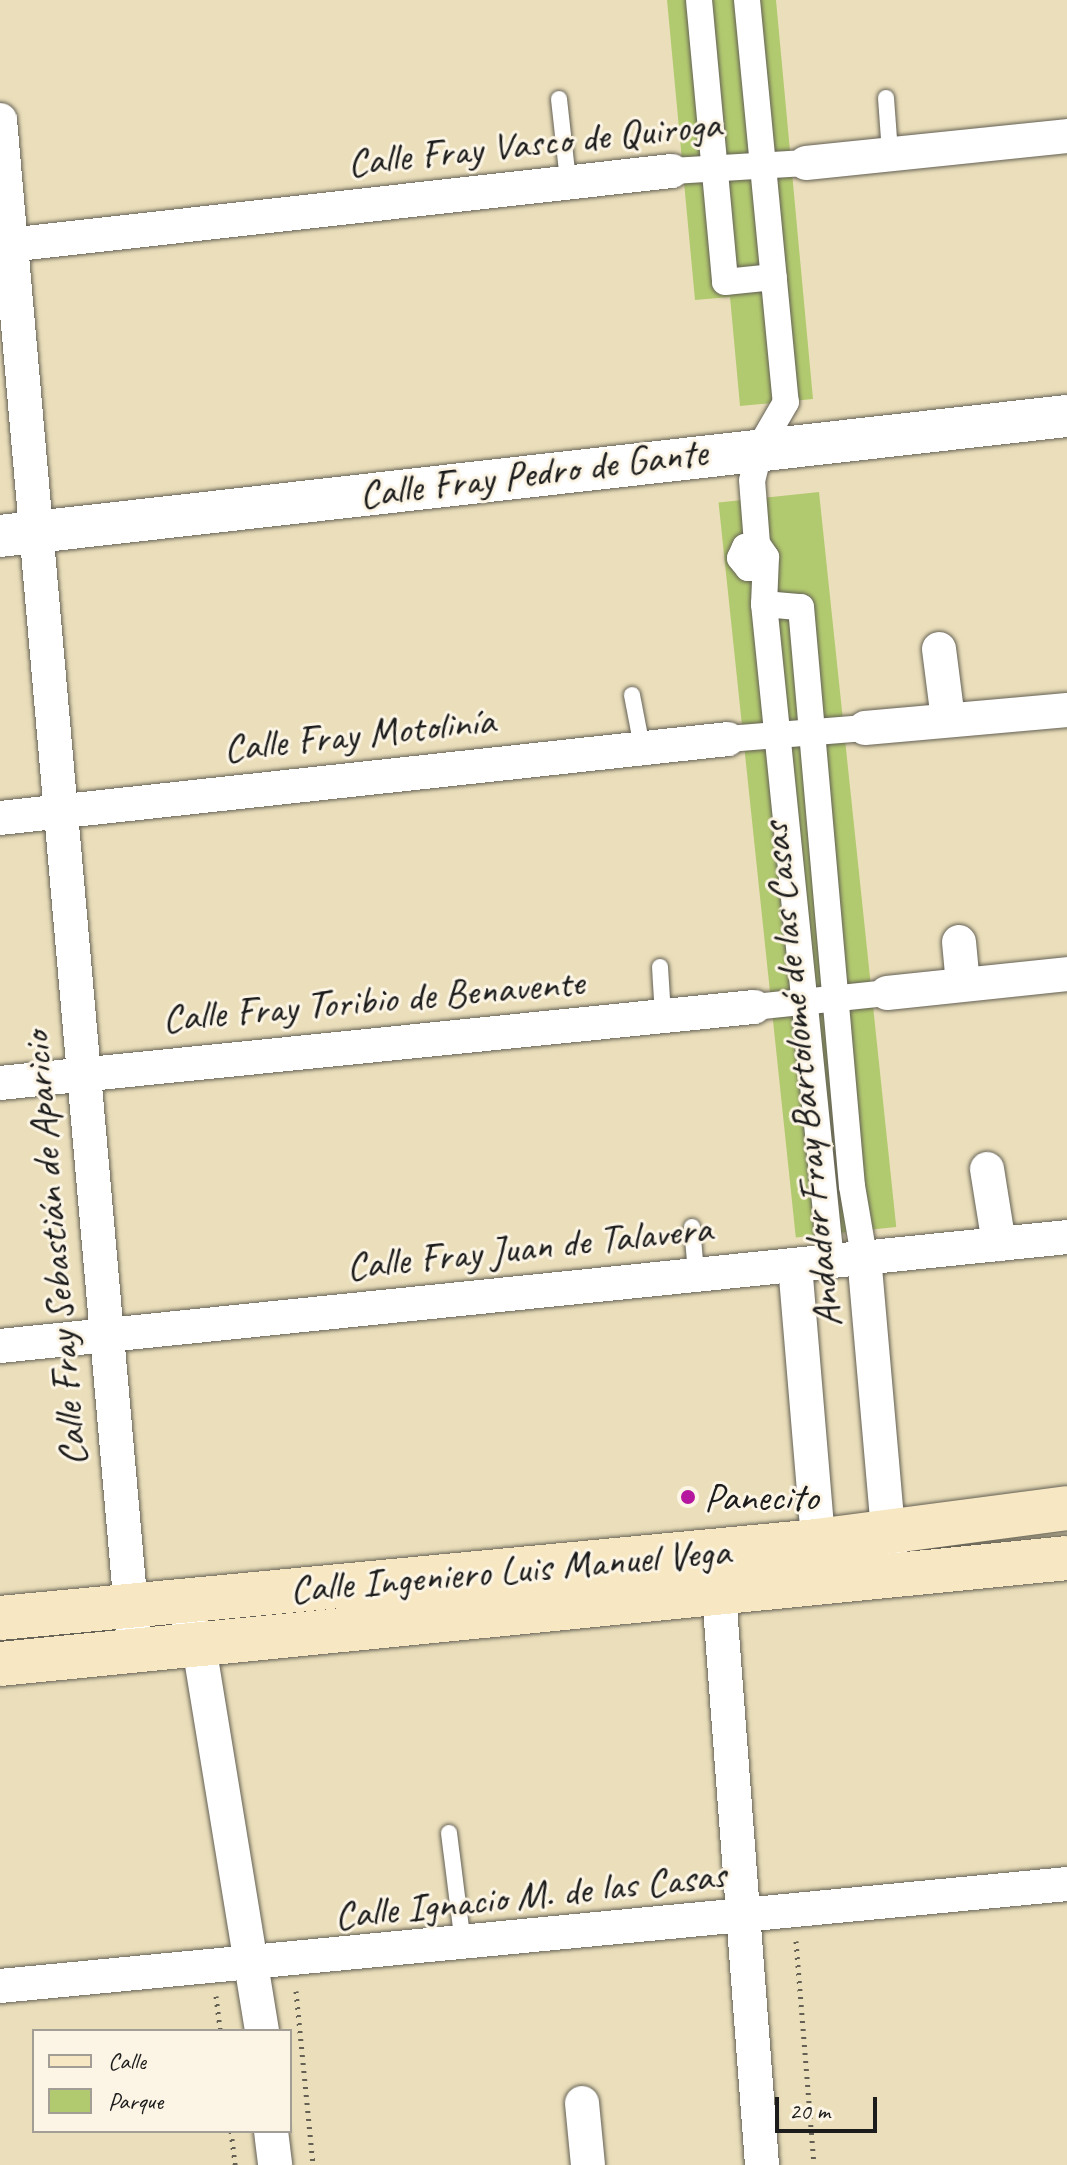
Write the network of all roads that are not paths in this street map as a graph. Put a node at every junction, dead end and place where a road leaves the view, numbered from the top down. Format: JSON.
{"nodes":[{"id":1,"x":699,"y":0,"type":"edge"},
{"id":2,"x":747,"y":0,"type":"edge"},
{"id":3,"x":886,"y":98,"type":"dead end"},
{"id":4,"x":559,"y":99,"type":"dead end"},
{"id":5,"x":0,"y":120,"type":"edge"},
{"id":6,"x":1067,"y":136,"type":"edge"},
{"id":7,"x":890,"y":153,"type":"junction"},
{"id":8,"x":806,"y":163,"type":"joint"},
{"id":9,"x":763,"y":165,"type":"junction"},
{"id":10,"x":715,"y":168,"type":"junction"},
{"id":11,"x":672,"y":171,"type":"joint"},
{"id":12,"x":568,"y":180,"type":"junction"},
{"id":13,"x":5,"y":245,"type":"edge"},
{"id":14,"x":774,"y":277,"type":"junction"},
{"id":15,"x":1067,"y":416,"type":"edge"},
{"id":16,"x":761,"y":445,"type":"junction"},
{"id":17,"x":18,"y":534,"type":"edge"},
{"id":18,"x":764,"y":604,"type":"junction"},
{"id":19,"x":939,"y":649,"type":"dead end"},
{"id":20,"x":632,"y":695,"type":"dead end"},
{"id":21,"x":1067,"y":710,"type":"edge"},
{"id":22,"x":948,"y":719,"type":"junction"},
{"id":23,"x":865,"y":728,"type":"joint"},
{"id":24,"x":812,"y":732,"type":"junction"},
{"id":25,"x":777,"y":735,"type":"junction"},
{"id":26,"x":728,"y":739,"type":"joint"},
{"id":27,"x":642,"y":747,"type":"junction"},
{"id":28,"x":59,"y":811,"type":"junction"},
{"id":29,"x":0,"y":818,"type":"edge"},
{"id":30,"x":959,"y":942,"type":"dead end"},
{"id":31,"x":660,"y":967,"type":"dead end"},
{"id":32,"x":1067,"y":974,"type":"edge"},
{"id":33,"x":963,"y":984,"type":"junction"},
{"id":34,"x":887,"y":993,"type":"joint"},
{"id":35,"x":835,"y":999,"type":"junction"},
{"id":36,"x":802,"y":1002,"type":"junction"},
{"id":37,"x":754,"y":1007,"type":"joint"},
{"id":38,"x":663,"y":1016,"type":"junction"},
{"id":39,"x":82,"y":1072,"type":"junction"},
{"id":40,"x":0,"y":1083,"type":"edge"},
{"id":41,"x":987,"y":1169,"type":"dead end"},
{"id":42,"x":692,"y":1227,"type":"dead end"},
{"id":43,"x":1067,"y":1237,"type":"edge"},
{"id":44,"x":999,"y":1244,"type":"junction"},
{"id":45,"x":864,"y":1256,"type":"junction"},
{"id":46,"x":831,"y":1261,"type":"junction"},
{"id":47,"x":795,"y":1265,"type":"junction"},
{"id":48,"x":696,"y":1273,"type":"junction"},
{"id":49,"x":105,"y":1335,"type":"junction"},
{"id":50,"x":0,"y":1346,"type":"edge"},
{"id":51,"x":1067,"y":1508,"type":"edge"},
{"id":52,"x":888,"y":1528,"type":"junction"},
{"id":53,"x":1067,"y":1558,"type":"edge"},
{"id":54,"x":820,"y":1562,"type":"junction"},
{"id":55,"x":892,"y":1573,"type":"junction"},
{"id":56,"x":719,"y":1594,"type":"junction"},
{"id":57,"x":179,"y":1600,"type":"junction"},
{"id":58,"x":131,"y":1608,"type":"junction"},
{"id":59,"x":0,"y":1618,"type":"edge"},
{"id":60,"x":199,"y":1646,"type":"junction"},
{"id":61,"x":135,"y":1652,"type":"junction"},
{"id":62,"x":0,"y":1664,"type":"edge"},
{"id":63,"x":449,"y":1833,"type":"dead end"},
{"id":64,"x":1067,"y":1884,"type":"edge"},
{"id":65,"x":743,"y":1919,"type":"junction"},
{"id":66,"x":464,"y":1946,"type":"junction"},
{"id":67,"x":256,"y":1966,"type":"junction"},
{"id":68,"x":0,"y":1986,"type":"edge"},
{"id":69,"x":262,"y":2029,"type":"edge"},
{"id":70,"x":582,"y":2103,"type":"dead end"},
{"id":71,"x":271,"y":2133,"type":"edge"},
{"id":72,"x":275,"y":2165,"type":"edge"},
{"id":73,"x":588,"y":2165,"type":"edge"},
{"id":74,"x":762,"y":2165,"type":"edge"}],
"edges":[{"from":1,"to":10,"type":"street"},
{"from":2,"to":9,"type":"street","name":"Andador Fray Bartolomé de las Casas"},
{"from":3,"to":7,"type":"lane"},
{"from":4,"to":12,"type":"lane"},
{"from":5,"to":13,"type":"street","name":"Calle Fray Sebastián de Aparicio"},
{"from":6,"to":7,"type":"street","name":"Calle Fray Vasco de Quiroga"},
{"from":7,"to":8,"type":"street","name":"Calle Fray Vasco de Quiroga"},
{"from":8,"to":9,"type":"street","name":"Calle Fray Vasco de Quiroga"},
{"from":9,"to":10,"type":"street","name":"Calle Fray Vasco de Quiroga"},
{"from":9,"to":14,"type":"street","name":"Andador Fray Bartolomé de las Casas"},
{"from":10,"to":11,"type":"street","name":"Calle Fray Vasco de Quiroga"},
{"from":10,"to":14,"type":"street"},
{"from":11,"to":12,"type":"street","name":"Calle Fray Vasco de Quiroga"},
{"from":12,"to":13,"type":"street","name":"Calle Fray Vasco de Quiroga"},
{"from":13,"to":17,"type":"street","name":"Calle Fray Sebastián de Aparicio"},
{"from":14,"to":16,"type":"street","name":"Andador Fray Bartolomé de las Casas"},
{"from":15,"to":16,"type":"street","name":"Calle Fray Pedro de Gante"},
{"from":16,"to":17,"type":"street","name":"Calle Fray Pedro de Gante"},
{"from":16,"to":18,"type":"street","name":"Andador Fray Bartolomé de las Casas"},
{"from":17,"to":28,"type":"street","name":"Calle Fray Sebastián de Aparicio"},
{"from":18,"to":24,"type":"street","name":"Andador Fray Bartolomé de las Casas"},
{"from":18,"to":25,"type":"street","name":"Andador Fray Bartolomé de las Casas"},
{"from":19,"to":22,"type":"street"},
{"from":20,"to":27,"type":"lane"},
{"from":21,"to":22,"type":"street"},
{"from":22,"to":23,"type":"street"},
{"from":23,"to":24,"type":"street"},
{"from":24,"to":25,"type":"street"},
{"from":24,"to":35,"type":"street","name":"Andador Fray Bartolomé de las Casas"},
{"from":25,"to":26,"type":"street"},
{"from":25,"to":36,"type":"street","name":"Andador Fray Bartolomé de las Casas"},
{"from":26,"to":27,"type":"street","name":"Calle Fray Motolinía"},
{"from":27,"to":28,"type":"street","name":"Calle Fray Motolinía"},
{"from":28,"to":29,"type":"street","name":"Calle Fray Motolinía"},
{"from":28,"to":39,"type":"street","name":"Calle Fray Sebastián de Aparicio"},
{"from":30,"to":33,"type":"street"},
{"from":31,"to":38,"type":"lane"},
{"from":32,"to":33,"type":"street"},
{"from":33,"to":34,"type":"street"},
{"from":34,"to":35,"type":"street"},
{"from":35,"to":36,"type":"street"},
{"from":35,"to":45,"type":"street","name":"Andador Fray Bartolomé de las Casas"},
{"from":36,"to":37,"type":"street"},
{"from":36,"to":46,"type":"street","name":"Andador Fray Bartolomé de las Casas"},
{"from":37,"to":38,"type":"street","name":"Calle Fray Toribio de Benavente"},
{"from":38,"to":39,"type":"street","name":"Calle Fray Toribio de Benavente"},
{"from":39,"to":40,"type":"street","name":"Calle Fray Toribio de Benavente"},
{"from":39,"to":49,"type":"street","name":"Calle Fray Sebastián de Aparicio"},
{"from":41,"to":44,"type":"street"},
{"from":42,"to":48,"type":"lane"},
{"from":43,"to":44,"type":"street","name":"Calle Fray Juan de Talavera"},
{"from":44,"to":45,"type":"street","name":"Calle Fray Juan de Talavera"},
{"from":45,"to":46,"type":"street","name":"Calle Fray Juan de Talavera"},
{"from":45,"to":52,"type":"street","name":"Andador Fray Bartolomé de las Casas"},
{"from":46,"to":47,"type":"street","name":"Calle Fray Juan de Talavera"},
{"from":47,"to":48,"type":"street","name":"Calle Fray Juan de Talavera"},
{"from":47,"to":54,"type":"street","name":"Andador Fray Bartolomé de las Casas"},
{"from":48,"to":49,"type":"street","name":"Calle Fray Juan de Talavera"},
{"from":49,"to":50,"type":"street","name":"Calle Fray Juan de Talavera"},
{"from":49,"to":58,"type":"street","name":"Calle Fray Sebastián de Aparicio"},
{"from":51,"to":52,"type":"main road","name":"Calle Ingeniero Luis Manuel Vega"},
{"from":52,"to":54,"type":"main road","name":"Calle Ingeniero Luis Manuel Vega"},
{"from":52,"to":55,"type":"street","name":"Andador Fray Bartolomé de las Casas"},
{"from":53,"to":55,"type":"main road","name":"Calle Ingeniero Luis Manuel Vega"},
{"from":54,"to":55,"type":"main road","name":"Calle Ingeniero Luis Manuel Vega"},
{"from":54,"to":56,"type":"main road","name":"Calle Ingeniero Luis Manuel Vega"},
{"from":54,"to":57,"type":"main road","name":"Calle Ingeniero Luis Manuel Vega"},
{"from":56,"to":60,"type":"main road","name":"Calle Ingeniero Luis Manuel Vega"},
{"from":56,"to":65,"type":"street"},
{"from":57,"to":58,"type":"main road","name":"Calle Ingeniero Luis Manuel Vega"},
{"from":57,"to":60,"type":"street"},
{"from":58,"to":59,"type":"main road","name":"Calle Ingeniero Luis Manuel Vega"},
{"from":58,"to":61,"type":"street","name":"Calle Fray Sebastián de Aparicio"},
{"from":60,"to":61,"type":"main road","name":"Calle Ingeniero Luis Manuel Vega"},
{"from":60,"to":67,"type":"street"},
{"from":61,"to":62,"type":"main road","name":"Calle Ingeniero Luis Manuel Vega"},
{"from":63,"to":66,"type":"lane"},
{"from":64,"to":65,"type":"street","name":"Calle Ignacio M. de las Casas"},
{"from":65,"to":66,"type":"street","name":"Calle Ignacio M. de las Casas"},
{"from":65,"to":74,"type":"street"},
{"from":66,"to":67,"type":"street","name":"Calle Ignacio M. de las Casas"},
{"from":67,"to":68,"type":"street","name":"Calle Ignacio M. de las Casas"},
{"from":67,"to":69,"type":"street"},
{"from":70,"to":73,"type":"street"},
{"from":71,"to":72,"type":"street"}]}
